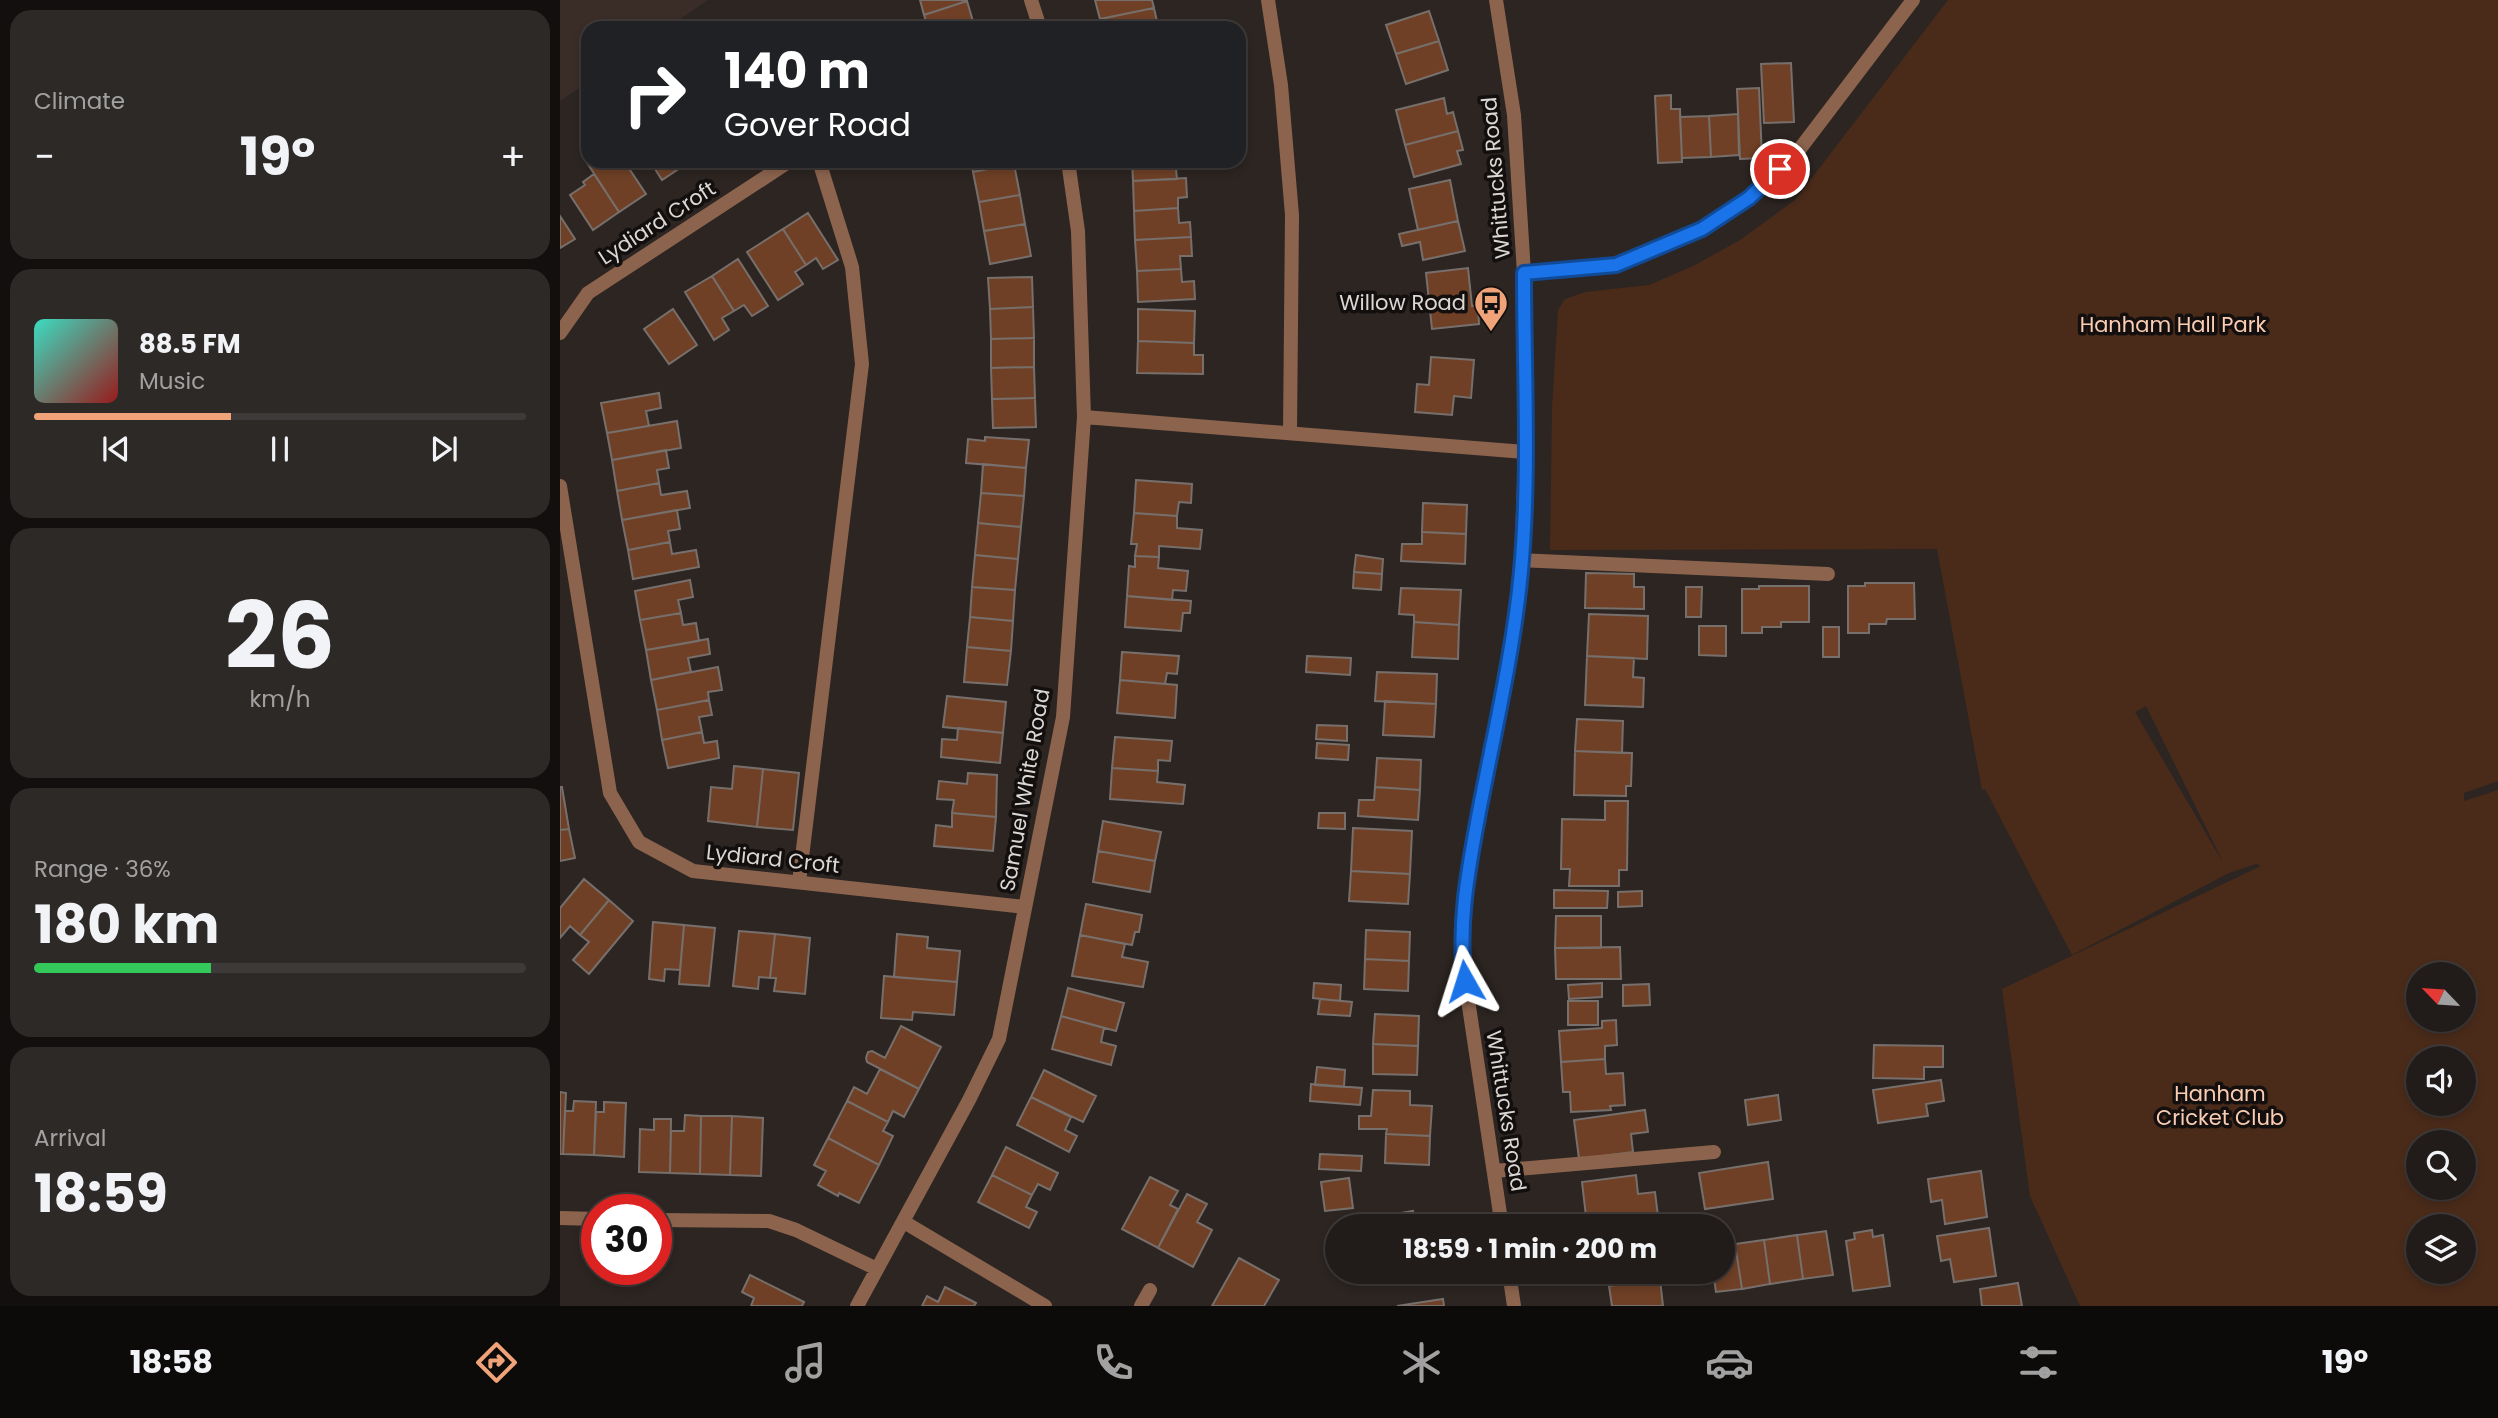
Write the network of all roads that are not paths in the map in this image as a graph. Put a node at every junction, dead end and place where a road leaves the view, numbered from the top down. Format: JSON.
{"nodes":[{"id":1,"x":1031,"y":0,"type":"edge"},
{"id":2,"x":1268,"y":0,"type":"edge"},
{"id":3,"x":1496,"y":0,"type":"edge"},
{"id":4,"x":1913,"y":0,"type":"edge"},
{"id":5,"x":1038,"y":21,"type":"edge"},
{"id":6,"x":779,"y":168,"type":"edge"},
{"id":7,"x":821,"y":168,"type":"edge"},
{"id":8,"x":1069,"y":168,"type":"edge"},
{"id":9,"x":1524,"y":273,"type":"junction"},
{"id":10,"x":560,"y":333,"type":"edge"},
{"id":11,"x":1084,"y":417,"type":"junction"},
{"id":12,"x":1290,"y":432,"type":"junction"},
{"id":13,"x":1525,"y":452,"type":"junction"},
{"id":14,"x":560,"y":486,"type":"edge"},
{"id":15,"x":1521,"y":560,"type":"junction"},
{"id":16,"x":1828,"y":574,"type":"dead end"},
{"id":17,"x":799,"y":882,"type":"junction"},
{"id":18,"x":1025,"y":907,"type":"junction"},
{"id":19,"x":1714,"y":1152,"type":"dead end"},
{"id":20,"x":1494,"y":1171,"type":"junction"},
{"id":21,"x":1500,"y":1214,"type":"edge"},
{"id":22,"x":560,"y":1218,"type":"edge"},
{"id":23,"x":581,"y":1219,"type":"edge"},
{"id":24,"x":672,"y":1220,"type":"edge"},
{"id":25,"x":904,"y":1222,"type":"junction"},
{"id":26,"x":877,"y":1269,"type":"junction"},
{"id":27,"x":1511,"y":1284,"type":"edge"},
{"id":28,"x":1150,"y":1290,"type":"dead end"},
{"id":29,"x":857,"y":1306,"type":"edge"},
{"id":30,"x":1045,"y":1306,"type":"edge"},
{"id":31,"x":1141,"y":1306,"type":"edge"},
{"id":32,"x":1514,"y":1306,"type":"edge"}],
"edges":[{"from":1,"to":5,"type":"street"},
{"from":2,"to":12,"type":"street"},
{"from":3,"to":9,"type":"street","name":"Whittucks Road"},
{"from":4,"to":9,"type":"street"},
{"from":6,"to":10,"type":"street","name":"Lydiard Croft"},
{"from":7,"to":17,"type":"street"},
{"from":8,"to":11,"type":"street","name":"Samuel White Road"},
{"from":9,"to":13,"type":"street","name":"Whittucks Road"},
{"from":11,"to":12,"type":"street"},
{"from":11,"to":18,"type":"street","name":"Samuel White Road"},
{"from":12,"to":13,"type":"street"},
{"from":13,"to":15,"type":"street","name":"Whittucks Road"},
{"from":14,"to":17,"type":"street","name":"Lydiard Croft"},
{"from":15,"to":16,"type":"street"},
{"from":15,"to":20,"type":"street","name":"Whittucks Road"},
{"from":17,"to":18,"type":"street","name":"Lydiard Croft"},
{"from":18,"to":25,"type":"street","name":"Samuel White Road"},
{"from":19,"to":20,"type":"street"},
{"from":20,"to":21,"type":"street","name":"Whittucks Road"},
{"from":22,"to":23,"type":"street"},
{"from":24,"to":26,"type":"street"},
{"from":25,"to":26,"type":"street","name":"Samuel White Road"},
{"from":25,"to":30,"type":"street"},
{"from":26,"to":29,"type":"street","name":"Samuel White Road"},
{"from":27,"to":32,"type":"street"},
{"from":28,"to":31,"type":"street"}]}
